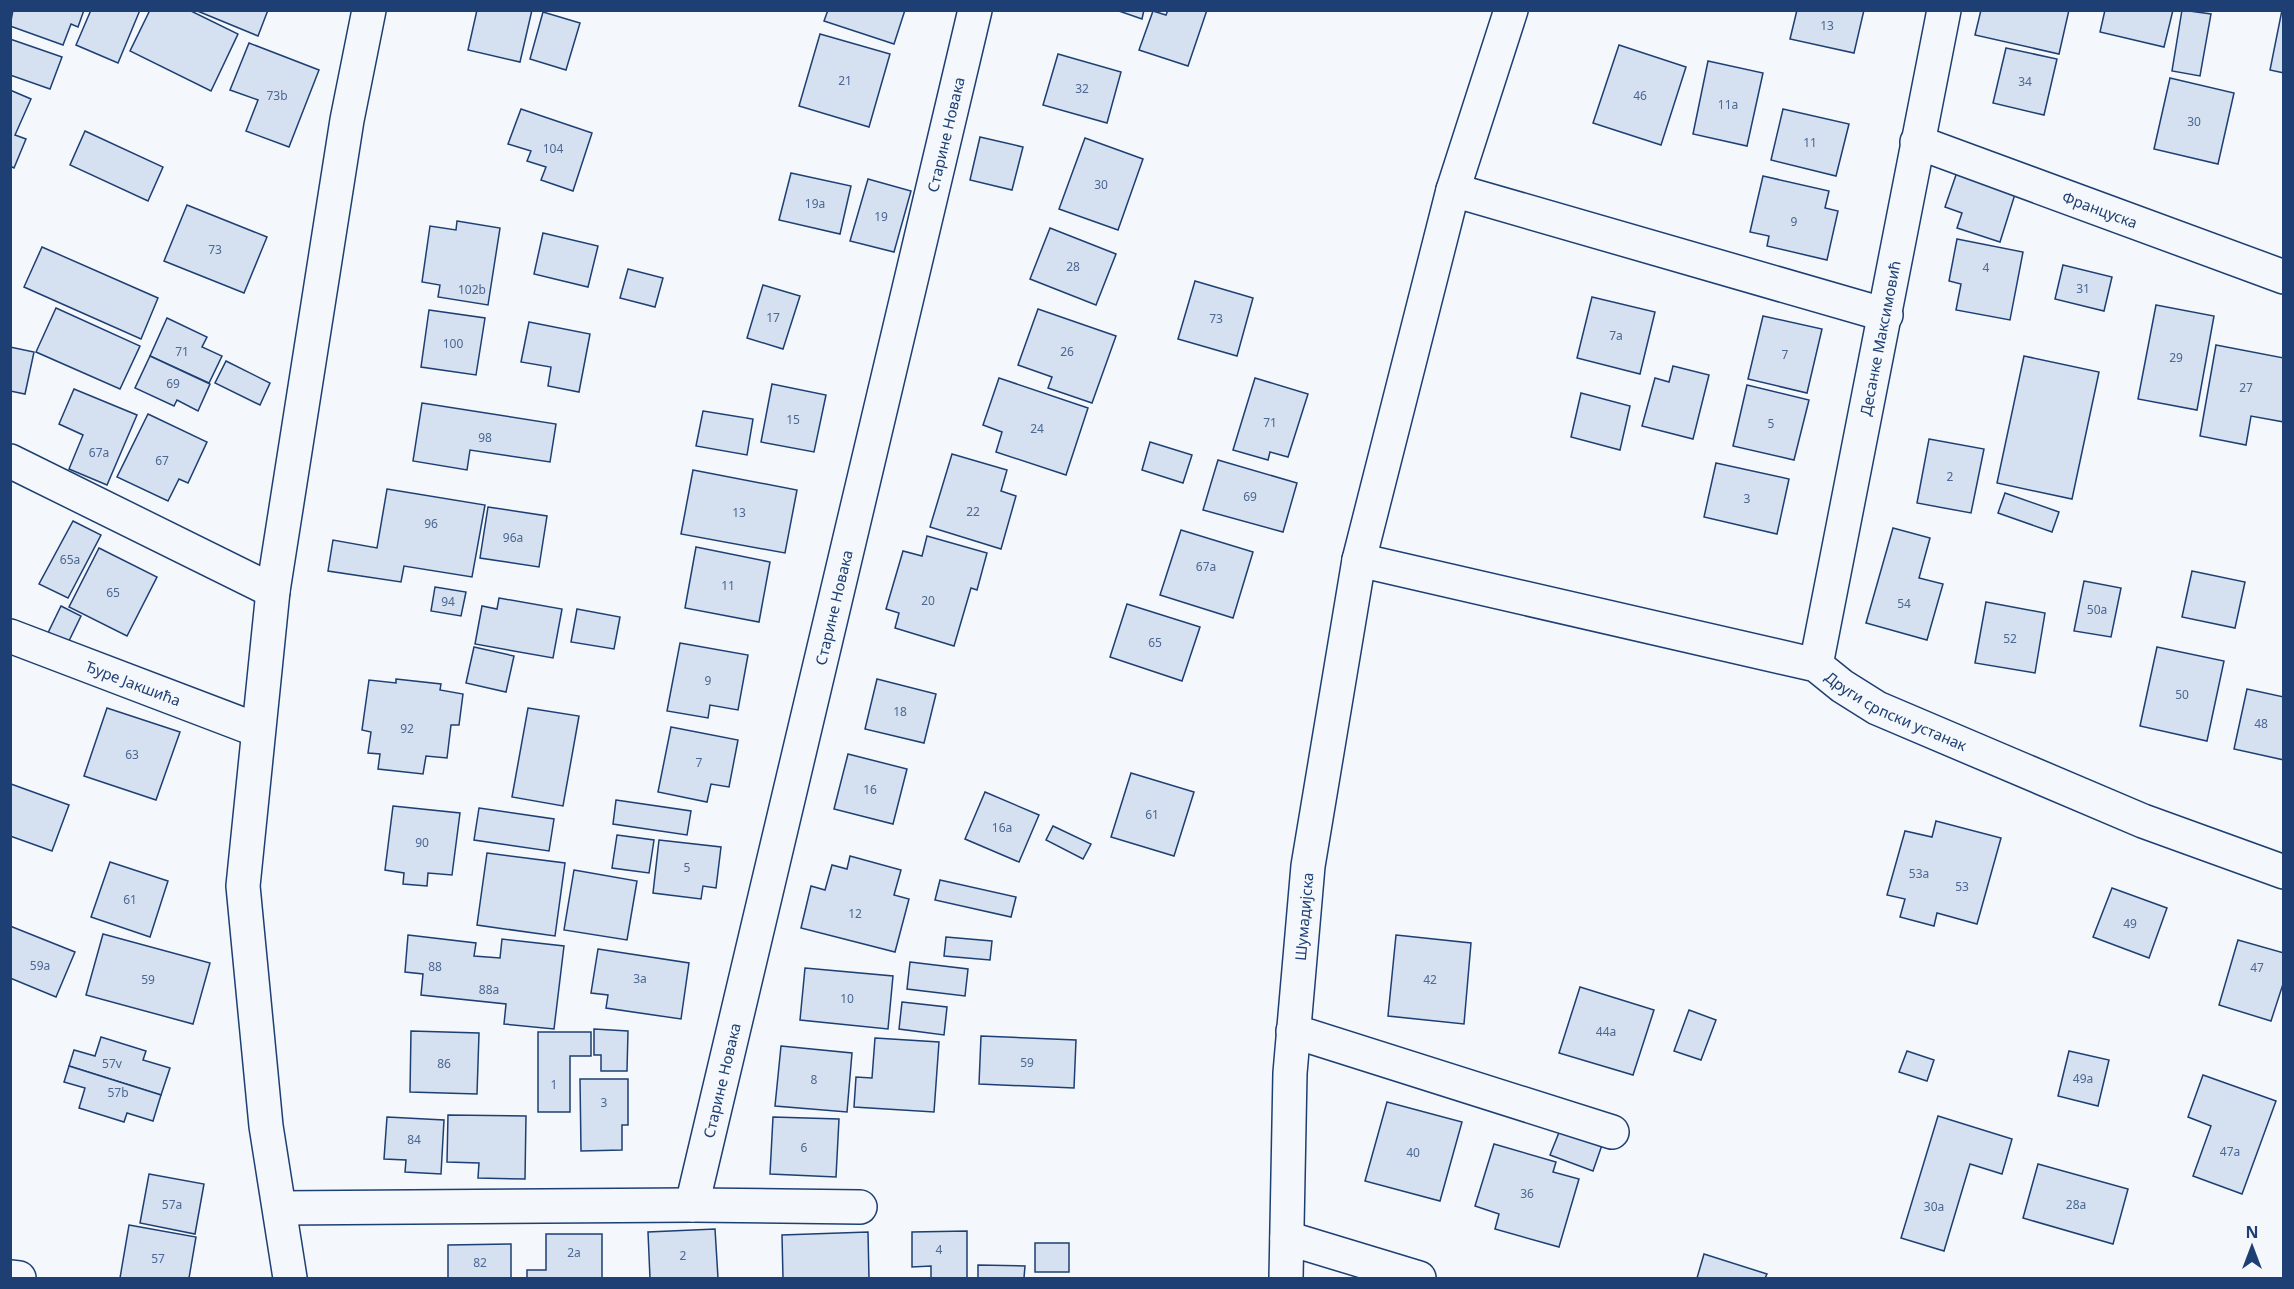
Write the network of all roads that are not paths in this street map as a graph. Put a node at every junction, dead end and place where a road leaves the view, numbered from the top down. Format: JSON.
{"nodes":[{"id":1,"x":369,"y":10,"type":"edge"},
{"id":2,"x":975,"y":10,"type":"edge"},
{"id":3,"x":1511,"y":10,"type":"edge"},
{"id":4,"x":1944,"y":10,"type":"edge"},
{"id":5,"x":1917,"y":142,"type":"junction"},
{"id":6,"x":1453,"y":190,"type":"junction"},
{"id":7,"x":2283,"y":277,"type":"edge"},
{"id":8,"x":1886,"y":315,"type":"junction"},
{"id":9,"x":10,"y":461,"type":"edge"},
{"id":10,"x":1359,"y":560,"type":"junction"},
{"id":11,"x":273,"y":591,"type":"junction"},
{"id":12,"x":10,"y":636,"type":"edge"},
{"id":13,"x":1816,"y":665,"type":"junction"},
{"id":14,"x":257,"y":730,"type":"junction"},
{"id":15,"x":2283,"y":872,"type":"edge"},
{"id":16,"x":1293,"y":1031,"type":"junction"},
{"id":17,"x":1612,"y":1132,"type":"dead end"},
{"id":18,"x":692,"y":1205,"type":"junction"},
{"id":19,"x":860,"y":1207,"type":"dead end"},
{"id":20,"x":280,"y":1208,"type":"junction"},
{"id":21,"x":1287,"y":1238,"type":"junction"},
{"id":22,"x":10,"y":1277,"type":"edge"},
{"id":23,"x":19,"y":1278,"type":"edge"},
{"id":24,"x":290,"y":1278,"type":"edge"},
{"id":25,"x":1286,"y":1278,"type":"edge"},
{"id":26,"x":1419,"y":1278,"type":"edge"}],
"edges":[{"from":1,"to":11,"type":"street"},
{"from":2,"to":18,"type":"street","name":"Старине Новака"},
{"from":3,"to":6,"type":"street","name":"Шумадијска"},
{"from":4,"to":5,"type":"street","name":"Десанке Максимовић"},
{"from":5,"to":7,"type":"street","name":"Француска"},
{"from":5,"to":8,"type":"street","name":"Десанке Максимовић"},
{"from":6,"to":8,"type":"street"},
{"from":6,"to":10,"type":"street","name":"Шумадијска"},
{"from":8,"to":13,"type":"street","name":"Десанке Максимовић"},
{"from":9,"to":11,"type":"street"},
{"from":10,"to":13,"type":"street","name":"Други српски устанак"},
{"from":10,"to":16,"type":"street","name":"Шумадијска"},
{"from":11,"to":14,"type":"street"},
{"from":12,"to":14,"type":"street","name":"Ђуре Јакшића"},
{"from":13,"to":15,"type":"street","name":"Други српски устанак"},
{"from":14,"to":20,"type":"street"},
{"from":16,"to":17,"type":"street"},
{"from":16,"to":21,"type":"street","name":"Шумадијска"},
{"from":18,"to":19,"type":"street"},
{"from":18,"to":20,"type":"street"},
{"from":20,"to":24,"type":"street"},
{"from":21,"to":25,"type":"street","name":"Шумадијска"},
{"from":21,"to":26,"type":"street"},
{"from":22,"to":23,"type":"street"}]}
